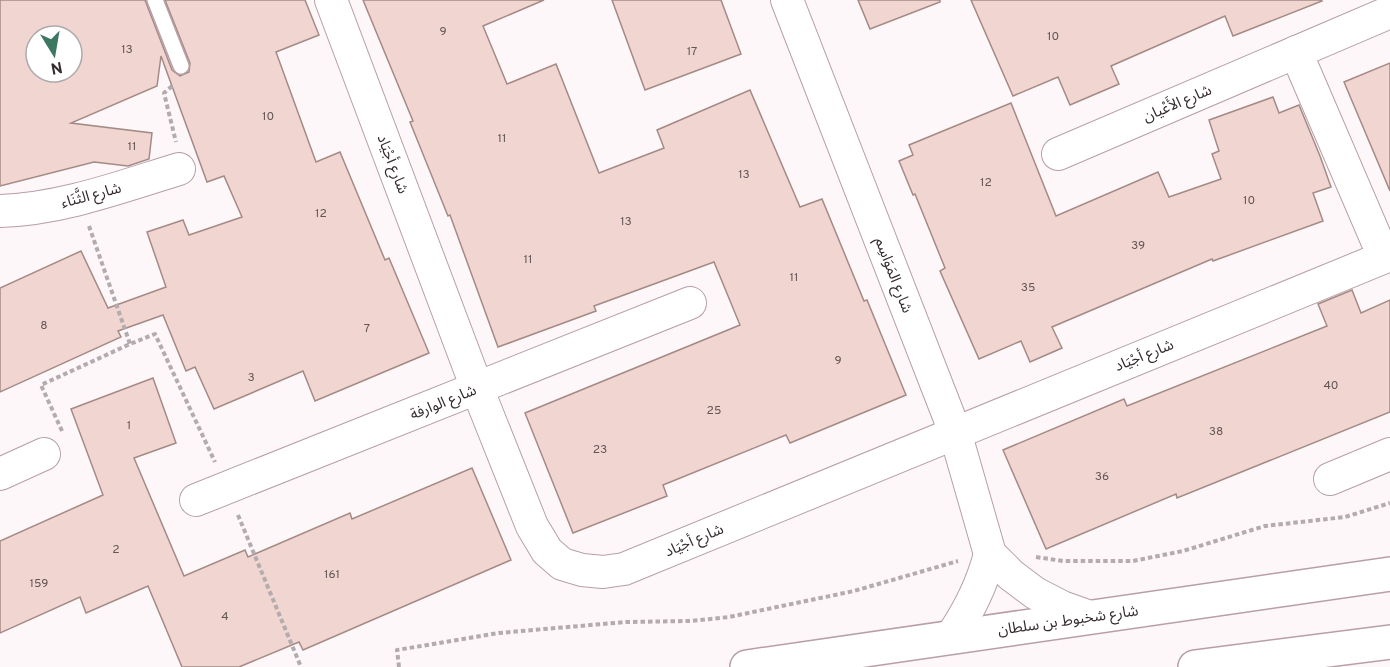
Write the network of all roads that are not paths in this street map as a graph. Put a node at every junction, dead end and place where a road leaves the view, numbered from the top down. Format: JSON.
{"nodes":[{"id":1,"x":155,"y":0,"type":"edge"},
{"id":2,"x":331,"y":0,"type":"edge"},
{"id":3,"x":787,"y":0,"type":"edge"},
{"id":4,"x":1390,"y":12,"type":"edge"},
{"id":5,"x":1296,"y":52,"type":"junction"},
{"id":6,"x":181,"y":66,"type":"road end"},
{"id":7,"x":1058,"y":154,"type":"dead end"},
{"id":8,"x":179,"y":169,"type":"road end"},
{"id":9,"x":0,"y":211,"type":"edge"},
{"id":10,"x":1387,"y":256,"type":"edge"},
{"id":11,"x":690,"y":303,"type":"dead end"},
{"id":12,"x":477,"y":388,"type":"junction"},
{"id":13,"x":955,"y":432,"type":"junction"},
{"id":14,"x":44,"y":454,"type":"road end"},
{"id":15,"x":1390,"y":454,"type":"edge"},
{"id":16,"x":0,"y":474,"type":"edge"},
{"id":17,"x":1330,"y":479,"type":"dead end"},
{"id":18,"x":196,"y":500,"type":"dead end"},
{"id":19,"x":990,"y":554,"type":"junction"},
{"id":20,"x":1390,"y":574,"type":"edge"},
{"id":21,"x":1090,"y":617,"type":"junction"},
{"id":22,"x":951,"y":637,"type":"junction"},
{"id":23,"x":1390,"y":642,"type":"edge"},
{"id":24,"x":747,"y":667,"type":"edge"},
{"id":25,"x":1195,"y":667,"type":"edge"}],
"edges":[{"from":1,"to":6,"type":"lane"},
{"from":2,"to":12,"type":"street","name":"شارع أجْيَاد"},
{"from":3,"to":13,"type":"street","name":"شارع المَوَاسِم"},
{"from":4,"to":5,"type":"street","name":"شارع الأَعْيان"},
{"from":5,"to":7,"type":"street","name":"شارع الأَعْيان"},
{"from":5,"to":10,"type":"street"},
{"from":8,"to":9,"type":"street","name":"شارع الثَّنَاء"},
{"from":10,"to":13,"type":"street","name":"شارع أجْيَاد"},
{"from":11,"to":12,"type":"street","name":"شارع الوارفة"},
{"from":12,"to":13,"type":"street","name":"شارع أجْيَاد"},
{"from":12,"to":18,"type":"street","name":"شارع الوارفة"},
{"from":13,"to":19,"type":"street","name":"شارع المَوَاسِم"},
{"from":14,"to":16,"type":"street"},
{"from":15,"to":17,"type":"street"},
{"from":19,"to":21,"type":"street","name":"شارع المَوَاسِم"},
{"from":19,"to":22,"type":"street"},
{"from":20,"to":21,"type":"main road","name":"شارع شخبوط بن سلطان"},
{"from":21,"to":22,"type":"main road","name":"شارع شخبوط بن سلطان"},
{"from":22,"to":24,"type":"main road","name":"شارع شخبوط بن سلطان"},
{"from":23,"to":25,"type":"main road"}]}
